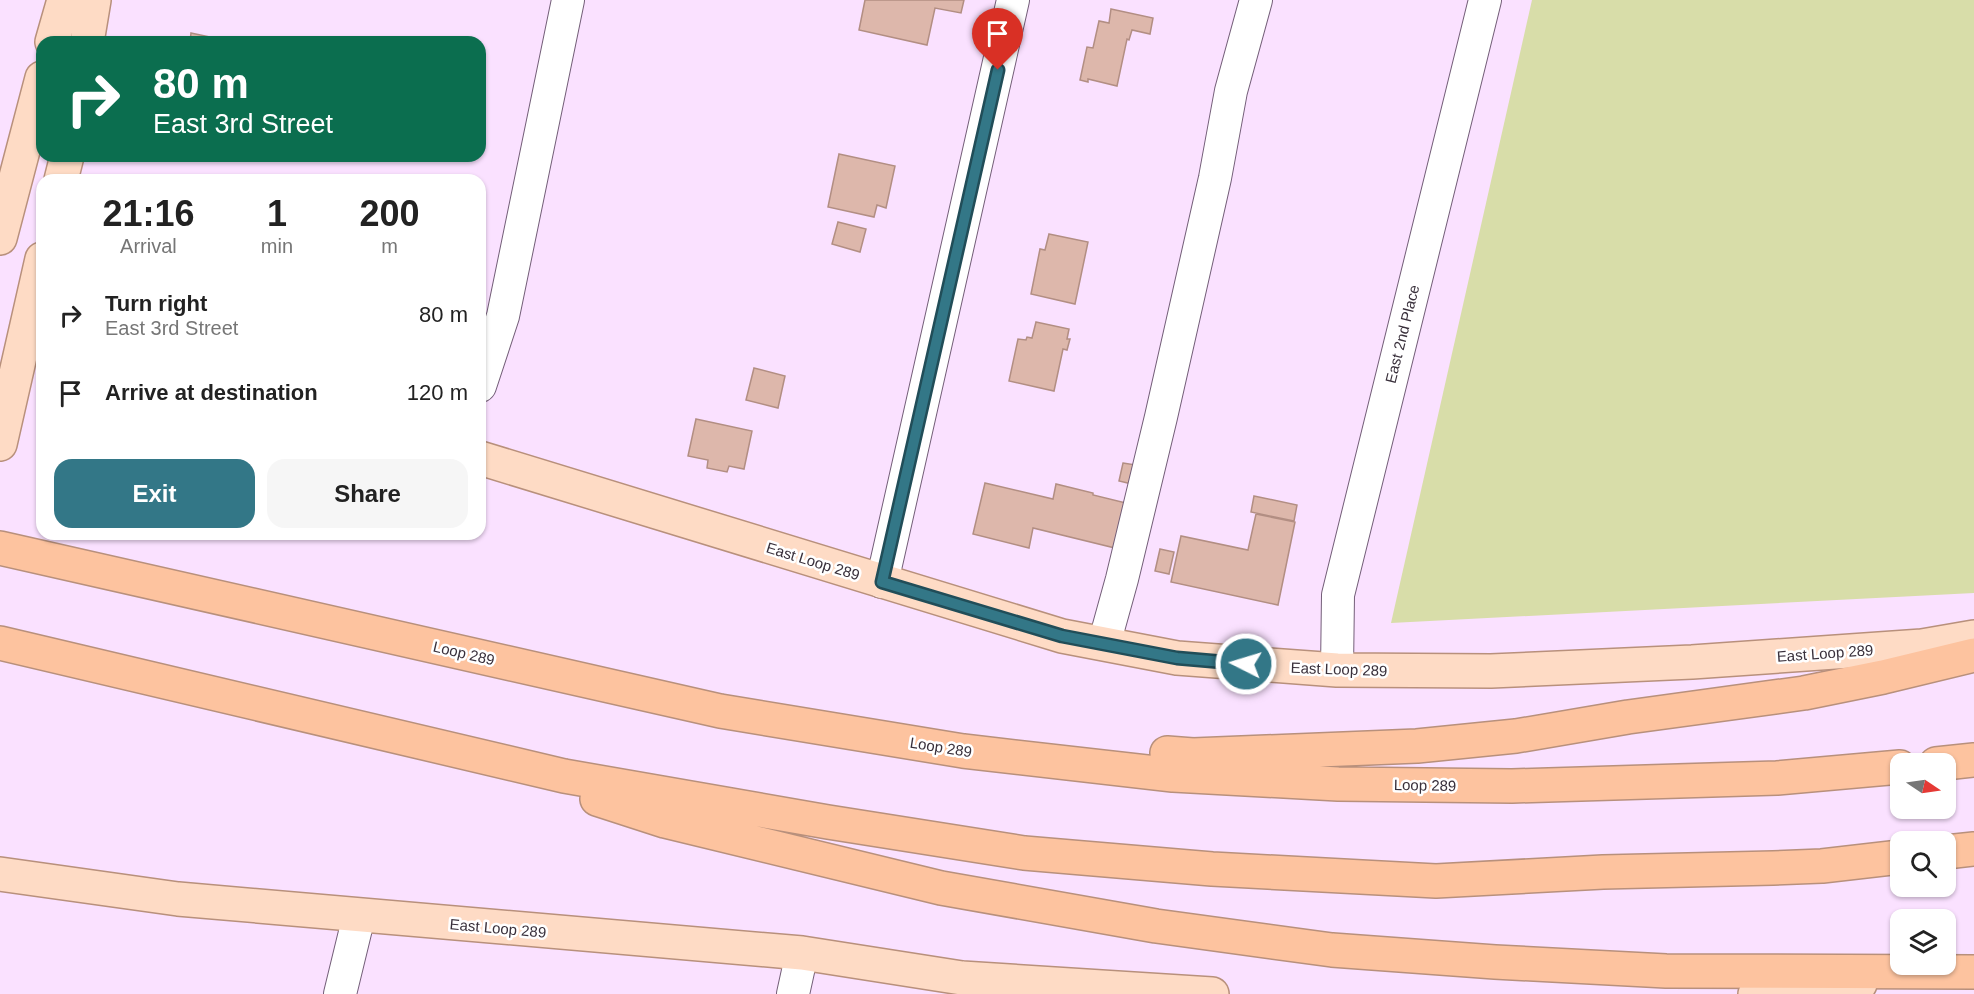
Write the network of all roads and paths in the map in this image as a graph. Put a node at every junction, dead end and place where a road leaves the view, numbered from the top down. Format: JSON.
{"nodes":[{"id":1,"x":64,"y":0,"type":"edge"},
{"id":2,"x":94,"y":0,"type":"edge"},
{"id":3,"x":568,"y":0,"type":"edge"},
{"id":4,"x":1013,"y":0,"type":"edge"},
{"id":5,"x":1256,"y":0,"type":"edge"},
{"id":6,"x":1485,"y":0,"type":"edge"},
{"id":7,"x":54,"y":36,"type":"edge"},
{"id":8,"x":88,"y":36,"type":"edge"},
{"id":9,"x":36,"y":101,"type":"edge"},
{"id":10,"x":0,"y":238,"type":"edge"},
{"id":11,"x":36,"y":279,"type":"edge"},
{"id":12,"x":23,"y":323,"type":"edge"},
{"id":13,"x":486,"y":368,"type":"edge"},
{"id":14,"x":0,"y":444,"type":"edge"},
{"id":15,"x":486,"y":460,"type":"edge"},
{"id":16,"x":0,"y":548,"type":"edge"},
{"id":17,"x":882,"y":582,"type":"junction"},
{"id":18,"x":1974,"y":637,"type":"edge"},
{"id":19,"x":0,"y":643,"type":"edge"},
{"id":20,"x":1104,"y":644,"type":"junction"},
{"id":21,"x":1974,"y":655,"type":"edge"},
{"id":22,"x":1337,"y":670,"type":"junction"},
{"id":23,"x":720,"y":711,"type":"junction"},
{"id":24,"x":433,"y":745,"type":"junction"},
{"id":25,"x":1974,"y":760,"type":"edge"},
{"id":26,"x":1956,"y":762,"type":"edge"},
{"id":27,"x":1890,"y":768,"type":"edge"},
{"id":28,"x":1974,"y":849,"type":"edge"},
{"id":29,"x":1956,"y":851,"type":"edge"},
{"id":30,"x":1890,"y":858,"type":"edge"},
{"id":31,"x":0,"y":874,"type":"edge"},
{"id":32,"x":359,"y":916,"type":"junction"},
{"id":33,"x":802,"y":953,"type":"junction"},
{"id":34,"x":1974,"y":972,"type":"edge"},
{"id":35,"x":340,"y":994,"type":"edge"},
{"id":36,"x":793,"y":994,"type":"edge"},
{"id":37,"x":1212,"y":994,"type":"edge"},
{"id":38,"x":1755,"y":994,"type":"edge"}],
"edges":[{"from":1,"to":7,"type":"main road"},
{"from":2,"to":8,"type":"main road"},
{"from":3,"to":13,"type":"street"},
{"from":4,"to":17,"type":"street"},
{"from":5,"to":20,"type":"street"},
{"from":6,"to":22,"type":"street","name":"East 2nd Place"},
{"from":9,"to":10,"type":"main road"},
{"from":11,"to":12,"type":"main road"},
{"from":12,"to":14,"type":"main road"},
{"from":15,"to":17,"type":"main road","name":"East Loop 289"},
{"from":16,"to":23,"type":"highway","name":"Loop 289"},
{"from":17,"to":20,"type":"main road","name":"East Loop 289"},
{"from":18,"to":22,"type":"main road","name":"East Loop 289"},
{"from":19,"to":24,"type":"highway"},
{"from":20,"to":22,"type":"main road","name":"East Loop 289"},
{"from":21,"to":23,"type":"highway"},
{"from":23,"to":27,"type":"highway","name":"Loop 289"},
{"from":24,"to":30,"type":"highway"},
{"from":24,"to":34,"type":"highway"},
{"from":25,"to":26,"type":"highway"},
{"from":28,"to":29,"type":"highway"},
{"from":31,"to":32,"type":"main road","name":"East Loop 289"},
{"from":32,"to":33,"type":"main road","name":"East Loop 289"},
{"from":32,"to":35,"type":"street"},
{"from":33,"to":36,"type":"street"},
{"from":33,"to":37,"type":"main road","name":"East Loop 289"},
{"from":34,"to":38,"type":"main road"}]}
